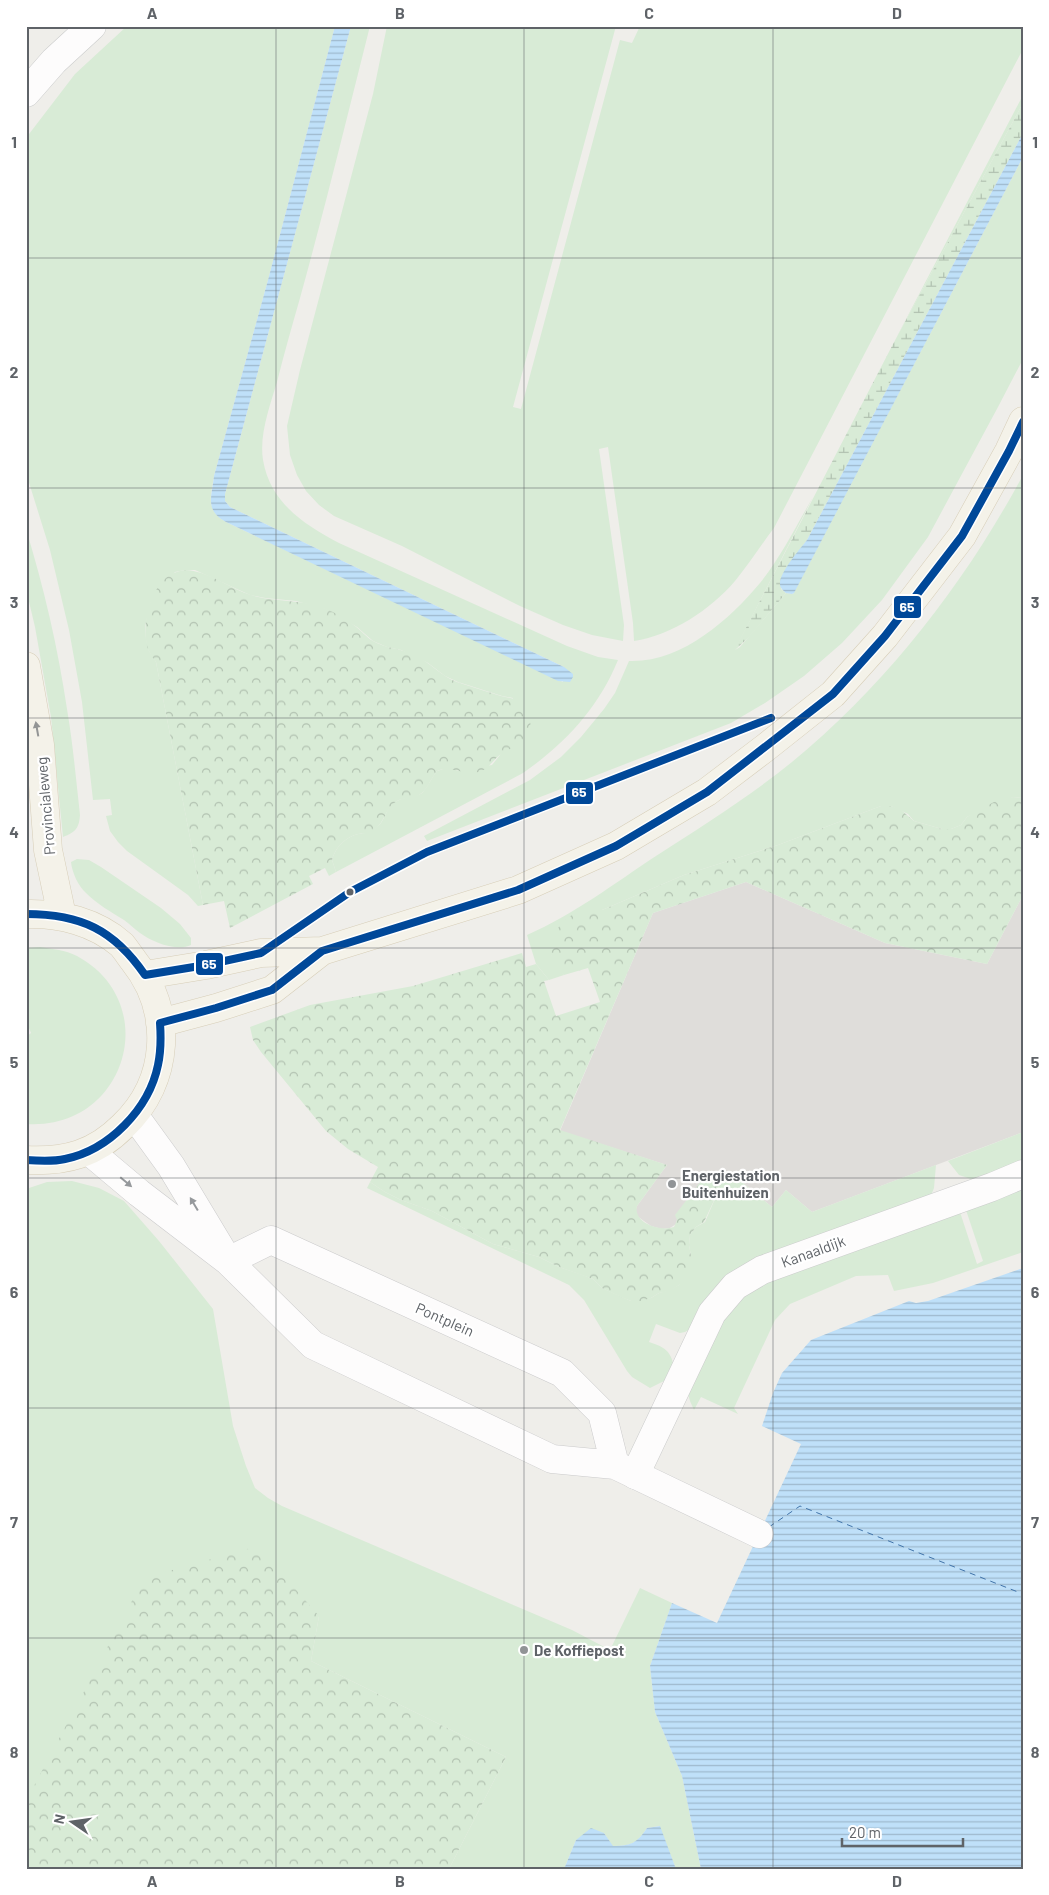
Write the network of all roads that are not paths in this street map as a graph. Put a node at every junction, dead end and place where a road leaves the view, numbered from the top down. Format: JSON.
{"nodes":[{"id":1,"x":92,"y":26,"type":"edge"},
{"id":2,"x":54,"y":61,"type":"junction"},
{"id":3,"x":26,"y":67,"type":"edge"},
{"id":4,"x":26,"y":93,"type":"edge"},
{"id":5,"x":1023,"y":421,"type":"edge"},
{"id":6,"x":26,"y":666,"type":"edge"},
{"id":7,"x":26,"y":914,"type":"edge"},
{"id":8,"x":62,"y":916,"type":"junction"},
{"id":9,"x":322,"y":950,"type":"junction"},
{"id":10,"x":145,"y":975,"type":"junction"},
{"id":11,"x":160,"y":1023,"type":"junction"},
{"id":12,"x":134,"y":1115,"type":"junction"},
{"id":13,"x":89,"y":1151,"type":"junction"},
{"id":14,"x":26,"y":1160,"type":"edge"},
{"id":15,"x":1023,"y":1174,"type":"edge"},
{"id":16,"x":228,"y":1261,"type":"junction"},
{"id":17,"x":625,"y":1470,"type":"junction"},
{"id":18,"x":759,"y":1534,"type":"dead end"}],
"edges":[{"from":1,"to":2,"type":"street"},
{"from":2,"to":3,"type":"street"},
{"from":2,"to":4,"type":"street"},
{"from":5,"to":9,"type":"main road"},
{"from":8,"to":6,"type":"main road","name":"Provincialeweg","one_way":true},
{"from":7,"to":8,"type":"main road"},
{"from":8,"to":10,"type":"main road"},
{"from":9,"to":10,"type":"main road"},
{"from":9,"to":11,"type":"main road"},
{"from":10,"to":11,"type":"main road"},
{"from":11,"to":12,"type":"main road"},
{"from":12,"to":13,"type":"main road"},
{"from":16,"to":12,"type":"street","one_way":true},
{"from":13,"to":14,"type":"main road"},
{"from":13,"to":16,"type":"street","one_way":true},
{"from":15,"to":17,"type":"street","name":"Kanaaldijk"},
{"from":16,"to":17,"type":"street"},
{"from":16,"to":17,"type":"street","name":"Pontplein"},
{"from":17,"to":18,"type":"street"}]}
